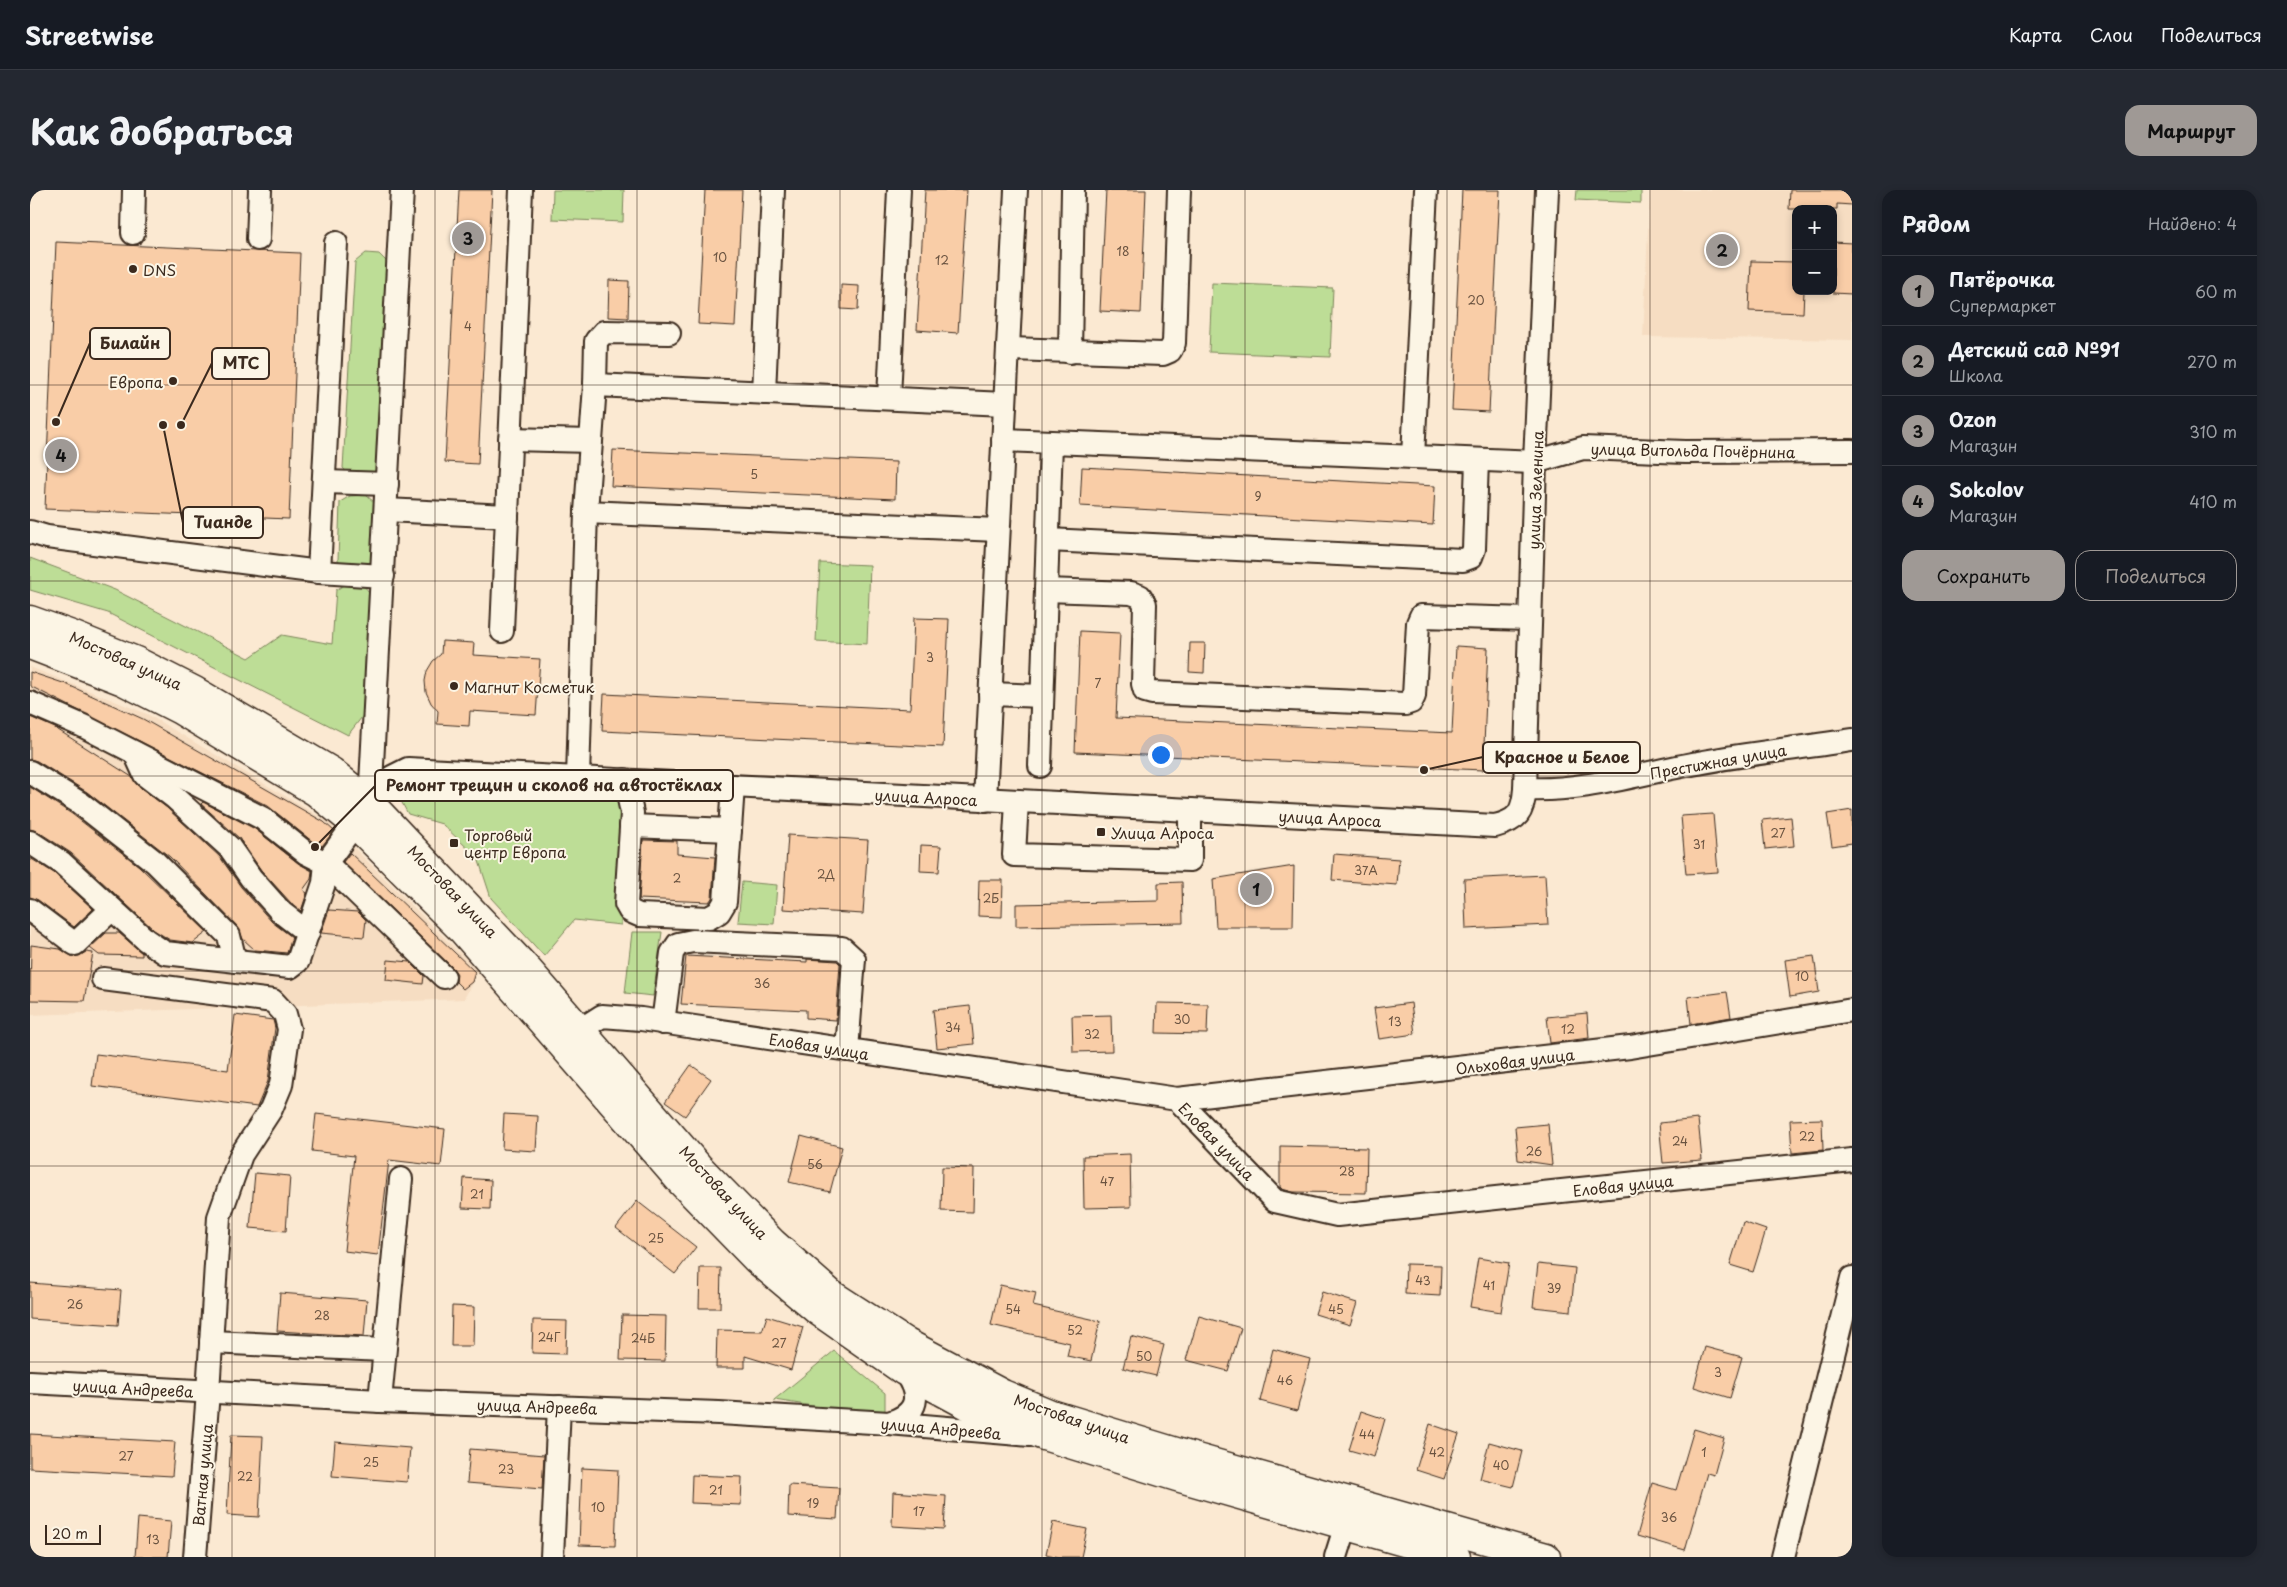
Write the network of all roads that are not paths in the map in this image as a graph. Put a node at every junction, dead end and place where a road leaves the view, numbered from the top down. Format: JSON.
{"nodes":[{"id":1,"x":134,"y":190,"type":"edge"},
{"id":2,"x":260,"y":190,"type":"edge"},
{"id":3,"x":402,"y":190,"type":"edge"},
{"id":4,"x":521,"y":190,"type":"edge"},
{"id":5,"x":773,"y":190,"type":"edge"},
{"id":6,"x":899,"y":190,"type":"edge"},
{"id":7,"x":1016,"y":190,"type":"edge"},
{"id":8,"x":1074,"y":190,"type":"edge"},
{"id":9,"x":1179,"y":190,"type":"edge"},
{"id":10,"x":1426,"y":190,"type":"edge"},
{"id":11,"x":1547,"y":190,"type":"edge"},
{"id":12,"x":133,"y":234,"type":"dead end"},
{"id":13,"x":258,"y":239,"type":"dead end"},
{"id":14,"x":336,"y":243,"type":"dead end"},
{"id":15,"x":669,"y":333,"type":"dead end"},
{"id":16,"x":1008,"y":349,"type":"junction"},
{"id":17,"x":1070,"y":352,"type":"junction"},
{"id":18,"x":595,"y":385,"type":"junction"},
{"id":19,"x":764,"y":393,"type":"junction"},
{"id":20,"x":889,"y":398,"type":"junction"},
{"id":21,"x":1005,"y":404,"type":"junction"},
{"id":22,"x":510,"y":439,"type":"junction"},
{"id":23,"x":1003,"y":440,"type":"junction"},
{"id":24,"x":591,"y":441,"type":"junction"},
{"id":25,"x":1051,"y":443,"type":"junction"},
{"id":26,"x":1852,"y":451,"type":"edge"},
{"id":27,"x":1413,"y":457,"type":"junction"},
{"id":28,"x":1477,"y":460,"type":"junction"},
{"id":29,"x":1535,"y":462,"type":"junction"},
{"id":30,"x":325,"y":482,"type":"junction"},
{"id":31,"x":387,"y":484,"type":"junction"},
{"id":32,"x":386,"y":510,"type":"junction"},
{"id":33,"x":586,"y":512,"type":"junction"},
{"id":34,"x":507,"y":516,"type":"junction"},
{"id":35,"x":998,"y":530,"type":"junction"},
{"id":36,"x":30,"y":532,"type":"edge"},
{"id":37,"x":1048,"y":540,"type":"junction"},
{"id":38,"x":319,"y":572,"type":"junction"},
{"id":39,"x":383,"y":576,"type":"junction"},
{"id":40,"x":1046,"y":590,"type":"junction"},
{"id":41,"x":30,"y":620,"type":"edge"},
{"id":42,"x":1530,"y":620,"type":"junction"},
{"id":43,"x":502,"y":631,"type":"dead end"},
{"id":44,"x":30,"y":645,"type":"edge"},
{"id":45,"x":990,"y":694,"type":"junction"},
{"id":46,"x":1042,"y":696,"type":"junction"},
{"id":47,"x":30,"y":703,"type":"edge"},
{"id":48,"x":1852,"y":740,"type":"edge"},
{"id":49,"x":135,"y":752,"type":"junction"},
{"id":50,"x":1040,"y":766,"type":"dead end"},
{"id":51,"x":30,"y":772,"type":"edge"},
{"id":52,"x":578,"y":778,"type":"junction"},
{"id":53,"x":625,"y":780,"type":"junction"},
{"id":54,"x":734,"y":786,"type":"junction"},
{"id":55,"x":1525,"y":790,"type":"junction"},
{"id":56,"x":985,"y":800,"type":"junction"},
{"id":57,"x":1016,"y":802,"type":"junction"},
{"id":58,"x":1190,"y":810,"type":"junction"},
{"id":59,"x":362,"y":814,"type":"junction"},
{"id":60,"x":631,"y":826,"type":"junction"},
{"id":61,"x":1495,"y":826,"type":"joint"},
{"id":62,"x":730,"y":830,"type":"junction"},
{"id":63,"x":30,"y":842,"type":"edge"},
{"id":64,"x":326,"y":863,"type":"junction"},
{"id":65,"x":112,"y":909,"type":"junction"},
{"id":66,"x":30,"y":910,"type":"edge"},
{"id":67,"x":308,"y":933,"type":"junction"},
{"id":68,"x":235,"y":961,"type":"junction"},
{"id":69,"x":444,"y":977,"type":"dead end"},
{"id":70,"x":103,"y":979,"type":"dead end"},
{"id":71,"x":1852,"y":1010,"type":"edge"},
{"id":72,"x":663,"y":1022,"type":"junction"},
{"id":73,"x":580,"y":1030,"type":"junction"},
{"id":74,"x":848,"y":1050,"type":"junction"},
{"id":75,"x":1177,"y":1100,"type":"junction"},
{"id":76,"x":1852,"y":1160,"type":"edge"},
{"id":77,"x":401,"y":1179,"type":"dead end"},
{"id":78,"x":1852,"y":1278,"type":"edge"},
{"id":79,"x":1846,"y":1331,"type":"edge"},
{"id":80,"x":212,"y":1342,"type":"junction"},
{"id":81,"x":383,"y":1350,"type":"junction"},
{"id":82,"x":904,"y":1371,"type":"junction"},
{"id":83,"x":30,"y":1382,"type":"edge"},
{"id":84,"x":208,"y":1392,"type":"junction"},
{"id":85,"x":380,"y":1401,"type":"junction"},
{"id":86,"x":560,"y":1407,"type":"junction"},
{"id":87,"x":889,"y":1423,"type":"junction"},
{"id":88,"x":1044,"y":1436,"type":"junction"},
{"id":89,"x":1346,"y":1525,"type":"junction"},
{"id":90,"x":195,"y":1557,"type":"edge"},
{"id":91,"x":552,"y":1557,"type":"edge"},
{"id":92,"x":1336,"y":1557,"type":"edge"},
{"id":93,"x":1456,"y":1557,"type":"edge"},
{"id":94,"x":1546,"y":1557,"type":"edge"},
{"id":95,"x":1783,"y":1557,"type":"edge"}],
"edges":[{"from":1,"to":12,"type":"street"},
{"from":2,"to":13,"type":"street"},
{"from":3,"to":31,"type":"street"},
{"from":4,"to":22,"type":"street"},
{"from":5,"to":19,"type":"street"},
{"from":6,"to":20,"type":"street"},
{"from":7,"to":16,"type":"street"},
{"from":8,"to":17,"type":"street"},
{"from":9,"to":17,"type":"street"},
{"from":10,"to":27,"type":"street"},
{"from":11,"to":29,"type":"street","name":"улица Зеленина"},
{"from":14,"to":30,"type":"street"},
{"from":15,"to":18,"type":"street"},
{"from":16,"to":17,"type":"street"},
{"from":16,"to":21,"type":"street"},
{"from":18,"to":19,"type":"street"},
{"from":18,"to":24,"type":"street"},
{"from":19,"to":20,"type":"street"},
{"from":20,"to":21,"type":"street"},
{"from":21,"to":23,"type":"street"},
{"from":22,"to":24,"type":"street"},
{"from":22,"to":34,"type":"street"},
{"from":23,"to":25,"type":"street","name":"улица Витольда Почёрнина"},
{"from":23,"to":35,"type":"street"},
{"from":24,"to":33,"type":"street"},
{"from":25,"to":27,"type":"street","name":"улица Витольда Почёрнина"},
{"from":25,"to":37,"type":"street"},
{"from":26,"to":29,"type":"street","name":"улица Витольда Почёрнина"},
{"from":27,"to":28,"type":"street","name":"улица Витольда Почёрнина"},
{"from":28,"to":29,"type":"street","name":"улица Витольда Почёрнина"},
{"from":28,"to":37,"type":"street"},
{"from":29,"to":42,"type":"street","name":"улица Зеленина"},
{"from":30,"to":31,"type":"street"},
{"from":30,"to":38,"type":"street"},
{"from":31,"to":32,"type":"street"},
{"from":32,"to":34,"type":"street"},
{"from":32,"to":39,"type":"street"},
{"from":33,"to":35,"type":"street"},
{"from":33,"to":52,"type":"street"},
{"from":34,"to":43,"type":"street"},
{"from":35,"to":45,"type":"street"},
{"from":36,"to":38,"type":"street"},
{"from":37,"to":40,"type":"street"},
{"from":38,"to":39,"type":"street"},
{"from":39,"to":59,"type":"street"},
{"from":40,"to":42,"type":"street"},
{"from":40,"to":46,"type":"street"},
{"from":41,"to":59,"type":"main road","name":"Мостовая улица"},
{"from":42,"to":55,"type":"street","name":"улица Зеленина"},
{"from":44,"to":59,"type":"main road","name":"Мостовая улица"},
{"from":45,"to":46,"type":"street"},
{"from":45,"to":56,"type":"street"},
{"from":46,"to":50,"type":"street"},
{"from":47,"to":49,"type":"street"},
{"from":48,"to":55,"type":"street","name":"Престижная улица"},
{"from":49,"to":64,"type":"street"},
{"from":49,"to":67,"type":"street"},
{"from":51,"to":68,"type":"street"},
{"from":52,"to":53,"type":"street","name":"улица Алроса"},
{"from":52,"to":59,"type":"street","name":"улица Алроса"},
{"from":53,"to":54,"type":"street","name":"улица Алроса"},
{"from":53,"to":60,"type":"street"},
{"from":54,"to":56,"type":"street","name":"улица Алроса"},
{"from":54,"to":62,"type":"street"},
{"from":55,"to":61,"type":"street","name":"улица Зеленина"},
{"from":56,"to":57,"type":"street","name":"улица Алроса"},
{"from":57,"to":58,"type":"street","name":"улица Алроса"},
{"from":57,"to":58,"type":"street"},
{"from":58,"to":61,"type":"street","name":"улица Алроса"},
{"from":59,"to":64,"type":"street","name":"улица Алроса"},
{"from":59,"to":73,"type":"main road","name":"Мостовая улица"},
{"from":59,"to":82,"type":"main road","name":"Мостовая улица"},
{"from":60,"to":62,"type":"street"},
{"from":60,"to":62,"type":"street"},
{"from":63,"to":65,"type":"street"},
{"from":64,"to":67,"type":"street"},
{"from":64,"to":69,"type":"street"},
{"from":65,"to":66,"type":"street"},
{"from":65,"to":68,"type":"street"},
{"from":67,"to":68,"type":"street"},
{"from":70,"to":80,"type":"street","name":"Ватная улица"},
{"from":71,"to":75,"type":"street","name":"Ольховая улица"},
{"from":72,"to":73,"type":"street","name":"Еловая улица"},
{"from":72,"to":74,"type":"street","name":"Еловая улица"},
{"from":72,"to":74,"type":"street"},
{"from":73,"to":94,"type":"main road","name":"Мостовая улица"},
{"from":74,"to":75,"type":"street","name":"Еловая улица"},
{"from":75,"to":76,"type":"street","name":"Еловая улица"},
{"from":77,"to":81,"type":"street"},
{"from":78,"to":79,"type":"street"},
{"from":79,"to":95,"type":"street"},
{"from":80,"to":81,"type":"street"},
{"from":80,"to":84,"type":"street","name":"Ватная улица"},
{"from":81,"to":85,"type":"street"},
{"from":82,"to":87,"type":"street"},
{"from":82,"to":88,"type":"main road","name":"Мостовая улица"},
{"from":83,"to":84,"type":"street","name":"улица Андреева"},
{"from":84,"to":85,"type":"street","name":"улица Андреева"},
{"from":84,"to":90,"type":"street","name":"Ватная улица"},
{"from":85,"to":86,"type":"street","name":"улица Андреева"},
{"from":86,"to":87,"type":"street","name":"улица Андреева"},
{"from":86,"to":91,"type":"street"},
{"from":87,"to":88,"type":"street","name":"улица Андреева"},
{"from":88,"to":89,"type":"main road","name":"Мостовая улица"},
{"from":89,"to":92,"type":"street"},
{"from":89,"to":93,"type":"main road","name":"Мостовая улица"}]}
